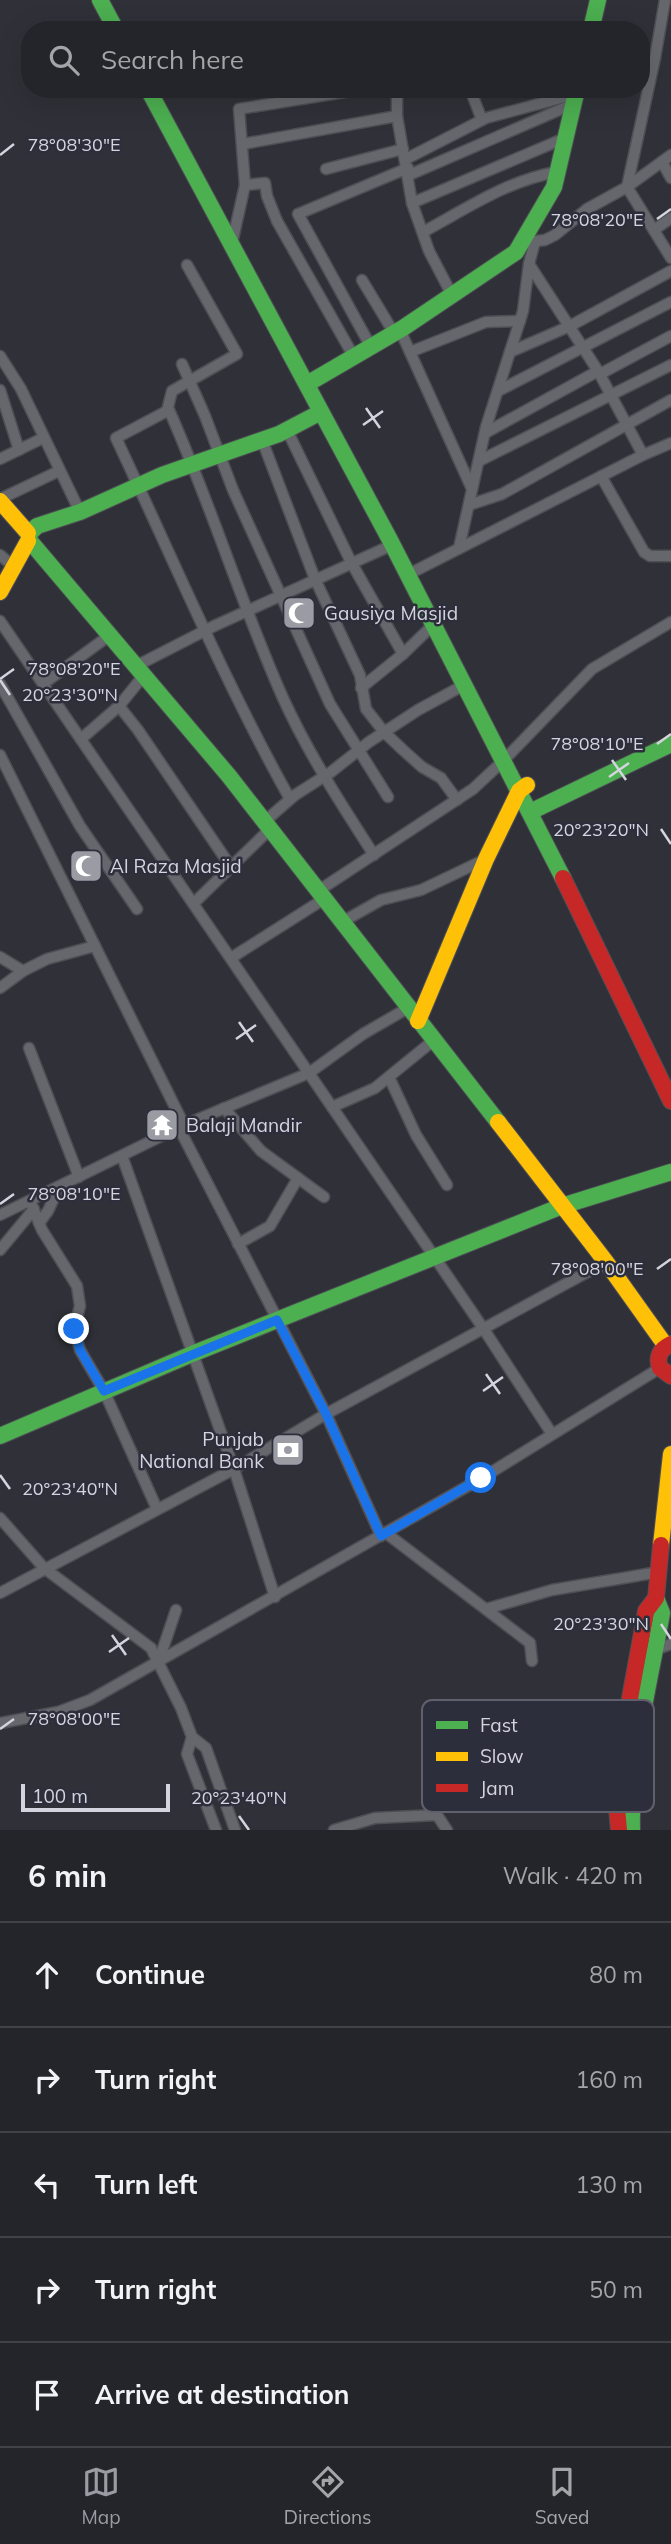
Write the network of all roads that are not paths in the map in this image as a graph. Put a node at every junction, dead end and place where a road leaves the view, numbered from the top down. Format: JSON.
{"nodes":[{"id":1,"x":100,"y":0,"type":"edge"},
{"id":2,"x":109,"y":0,"type":"edge"},
{"id":3,"x":598,"y":0,"type":"edge"},
{"id":4,"x":665,"y":0,"type":"edge"},
{"id":5,"x":111,"y":21,"type":"edge"},
{"id":6,"x":120,"y":21,"type":"edge"},
{"id":7,"x":593,"y":21,"type":"edge"},
{"id":8,"x":650,"y":81,"type":"edge"},
{"id":9,"x":153,"y":98,"type":"edge"},
{"id":10,"x":162,"y":98,"type":"edge"},
{"id":11,"x":307,"y":98,"type":"edge"},
{"id":12,"x":397,"y":98,"type":"edge"},
{"id":13,"x":473,"y":98,"type":"edge"},
{"id":14,"x":567,"y":98,"type":"edge"},
{"id":15,"x":570,"y":98,"type":"edge"},
{"id":16,"x":575,"y":98,"type":"edge"},
{"id":17,"x":646,"y":98,"type":"edge"},
{"id":18,"x":397,"y":116,"type":"junction"},
{"id":19,"x":482,"y":120,"type":"junction"},
{"id":20,"x":565,"y":138,"type":"junction"},
{"id":21,"x":243,"y":144,"type":"junction"},
{"id":22,"x":666,"y":158,"type":"edge"},
{"id":23,"x":406,"y":163,"type":"junction"},
{"id":24,"x":326,"y":169,"type":"dead end"},
{"id":25,"x":557,"y":172,"type":"junction"},
{"id":26,"x":671,"y":178,"type":"edge"},
{"id":27,"x":245,"y":184,"type":"junction"},
{"id":28,"x":627,"y":187,"type":"junction"},
{"id":29,"x":412,"y":203,"type":"junction"},
{"id":30,"x":671,"y":218,"type":"edge"},
{"id":31,"x":654,"y":230,"type":"junction"},
{"id":32,"x":423,"y":232,"type":"junction"},
{"id":33,"x":233,"y":236,"type":"junction"},
{"id":34,"x":529,"y":242,"type":"junction"},
{"id":35,"x":670,"y":253,"type":"edge"},
{"id":36,"x":529,"y":264,"type":"junction"},
{"id":37,"x":187,"y":265,"type":"dead end"},
{"id":38,"x":671,"y":271,"type":"edge"},
{"id":39,"x":362,"y":280,"type":"dead end"},
{"id":40,"x":452,"y":295,"type":"junction"},
{"id":41,"x":671,"y":302,"type":"edge"},
{"id":42,"x":520,"y":321,"type":"junction"},
{"id":43,"x":570,"y":326,"type":"junction"},
{"id":44,"x":397,"y":332,"type":"junction"},
{"id":45,"x":671,"y":336,"type":"edge"},
{"id":46,"x":371,"y":347,"type":"junction"},
{"id":47,"x":584,"y":348,"type":"junction"},
{"id":48,"x":410,"y":352,"type":"junction"},
{"id":49,"x":510,"y":352,"type":"junction"},
{"id":50,"x":0,"y":356,"type":"edge"},
{"id":51,"x":354,"y":357,"type":"junction"},
{"id":52,"x":182,"y":364,"type":"dead end"},
{"id":53,"x":671,"y":365,"type":"edge"},
{"id":54,"x":599,"y":373,"type":"junction"},
{"id":55,"x":190,"y":381,"type":"junction"},
{"id":56,"x":311,"y":382,"type":"junction"},
{"id":57,"x":0,"y":390,"type":"edge"},
{"id":58,"x":498,"y":391,"type":"junction"},
{"id":59,"x":611,"y":395,"type":"junction"},
{"id":60,"x":671,"y":400,"type":"edge"},
{"id":61,"x":167,"y":411,"type":"junction"},
{"id":62,"x":321,"y":412,"type":"junction"},
{"id":63,"x":627,"y":425,"type":"junction"},
{"id":64,"x":287,"y":430,"type":"junction"},
{"id":65,"x":485,"y":433,"type":"junction"},
{"id":66,"x":43,"y":438,"type":"junction"},
{"id":67,"x":262,"y":440,"type":"junction"},
{"id":68,"x":671,"y":443,"type":"edge"},
{"id":69,"x":19,"y":450,"type":"junction"},
{"id":70,"x":643,"y":455,"type":"junction"},
{"id":71,"x":220,"y":456,"type":"junction"},
{"id":72,"x":0,"y":459,"type":"edge"},
{"id":73,"x":479,"y":461,"type":"junction"},
{"id":74,"x":194,"y":465,"type":"junction"},
{"id":75,"x":59,"y":471,"type":"junction"},
{"id":76,"x":601,"y":476,"type":"junction"},
{"id":77,"x":138,"y":486,"type":"junction"},
{"id":78,"x":472,"y":489,"type":"junction"},
{"id":79,"x":0,"y":500,"type":"edge"},
{"id":80,"x":469,"y":505,"type":"junction"},
{"id":81,"x":0,"y":510,"type":"edge"},
{"id":82,"x":80,"y":512,"type":"junction"},
{"id":83,"x":26,"y":537,"type":"junction"},
{"id":84,"x":392,"y":545,"type":"junction"},
{"id":85,"x":459,"y":548,"type":"junction"},
{"id":86,"x":671,"y":556,"type":"edge"},
{"id":87,"x":351,"y":562,"type":"junction"},
{"id":88,"x":5,"y":565,"type":"edge"},
{"id":89,"x":412,"y":572,"type":"junction"},
{"id":90,"x":315,"y":579,"type":"junction"},
{"id":91,"x":0,"y":592,"type":"edge"},
{"id":92,"x":280,"y":596,"type":"junction"},
{"id":93,"x":249,"y":610,"type":"junction"},
{"id":94,"x":0,"y":621,"type":"edge"},
{"id":95,"x":671,"y":622,"type":"edge"},
{"id":96,"x":433,"y":625,"type":"junction"},
{"id":97,"x":206,"y":630,"type":"junction"},
{"id":98,"x":110,"y":635,"type":"junction"},
{"id":99,"x":403,"y":654,"type":"junction"},
{"id":100,"x":140,"y":671,"type":"junction"},
{"id":101,"x":0,"y":684,"type":"edge"},
{"id":102,"x":43,"y":684,"type":"junction"},
{"id":103,"x":464,"y":685,"type":"junction"},
{"id":104,"x":361,"y":688,"type":"junction"},
{"id":105,"x":119,"y":706,"type":"junction"},
{"id":106,"x":384,"y":732,"type":"junction"},
{"id":107,"x":82,"y":739,"type":"junction"},
{"id":108,"x":671,"y":744,"type":"edge"},
{"id":109,"x":357,"y":751,"type":"junction"},
{"id":110,"x":0,"y":755,"type":"edge"},
{"id":111,"x":507,"y":757,"type":"junction"},
{"id":112,"x":324,"y":776,"type":"junction"},
{"id":113,"x":523,"y":788,"type":"junction"},
{"id":114,"x":388,"y":797,"type":"dead end"},
{"id":115,"x":290,"y":799,"type":"junction"},
{"id":116,"x":457,"y":800,"type":"junction"},
{"id":117,"x":535,"y":810,"type":"junction"},
{"id":118,"x":267,"y":825,"type":"junction"},
{"id":119,"x":374,"y":855,"type":"junction"},
{"id":120,"x":486,"y":859,"type":"junction"},
{"id":121,"x":231,"y":867,"type":"junction"},
{"id":122,"x":321,"y":895,"type":"junction"},
{"id":123,"x":194,"y":903,"type":"junction"},
{"id":124,"x":137,"y":909,"type":"dead end"},
{"id":125,"x":342,"y":922,"type":"junction"},
{"id":126,"x":92,"y":941,"type":"junction"},
{"id":127,"x":0,"y":957,"type":"edge"},
{"id":128,"x":231,"y":958,"type":"junction"},
{"id":129,"x":23,"y":971,"type":"junction"},
{"id":130,"x":0,"y":988,"type":"edge"},
{"id":131,"x":413,"y":1014,"type":"junction"},
{"id":132,"x":434,"y":1041,"type":"junction"},
{"id":133,"x":29,"y":1048,"type":"dead end"},
{"id":134,"x":309,"y":1073,"type":"junction"},
{"id":135,"x":671,"y":1076,"type":"edge"},
{"id":136,"x":389,"y":1077,"type":"junction"},
{"id":137,"x":671,"y":1101,"type":"edge"},
{"id":138,"x":332,"y":1107,"type":"junction"},
{"id":139,"x":225,"y":1108,"type":"junction"},
{"id":140,"x":181,"y":1127,"type":"junction"},
{"id":141,"x":122,"y":1156,"type":"junction"},
{"id":142,"x":671,"y":1172,"type":"edge"},
{"id":143,"x":79,"y":1177,"type":"junction"},
{"id":144,"x":298,"y":1178,"type":"junction"},
{"id":145,"x":447,"y":1185,"type":"dead end"},
{"id":146,"x":59,"y":1187,"type":"junction"},
{"id":147,"x":324,"y":1197,"type":"dead end"},
{"id":148,"x":32,"y":1205,"type":"junction"},
{"id":149,"x":562,"y":1206,"type":"junction"},
{"id":150,"x":1,"y":1213,"type":"edge"},
{"id":151,"x":39,"y":1223,"type":"junction"},
{"id":152,"x":238,"y":1244,"type":"junction"},
{"id":153,"x":0,"y":1250,"type":"edge"},
{"id":154,"x":434,"y":1257,"type":"junction"},
{"id":155,"x":606,"y":1262,"type":"junction"},
{"id":156,"x":277,"y":1320,"type":"junction"},
{"id":157,"x":483,"y":1328,"type":"junction"},
{"id":158,"x":668,"y":1345,"type":"edge"},
{"id":159,"x":192,"y":1354,"type":"junction"},
{"id":160,"x":665,"y":1372,"type":"edge"},
{"id":161,"x":104,"y":1391,"type":"junction"},
{"id":162,"x":326,"y":1414,"type":"junction"},
{"id":163,"x":552,"y":1434,"type":"junction"},
{"id":164,"x":0,"y":1436,"type":"edge"},
{"id":165,"x":671,"y":1454,"type":"edge"},
{"id":166,"x":234,"y":1469,"type":"junction"},
{"id":167,"x":157,"y":1509,"type":"junction"},
{"id":168,"x":0,"y":1518,"type":"edge"},
{"id":169,"x":384,"y":1534,"type":"junction"},
{"id":170,"x":44,"y":1568,"type":"junction"},
{"id":171,"x":659,"y":1572,"type":"junction"},
{"id":172,"x":0,"y":1594,"type":"edge"},
{"id":173,"x":275,"y":1597,"type":"junction"},
{"id":174,"x":656,"y":1598,"type":"junction"},
{"id":175,"x":176,"y":1609,"type":"dead end"},
{"id":176,"x":485,"y":1609,"type":"junction"},
{"id":177,"x":664,"y":1647,"type":"edge"},
{"id":178,"x":638,"y":1653,"type":"junction"},
{"id":179,"x":532,"y":1661,"type":"dead end"},
{"id":180,"x":158,"y":1663,"type":"junction"},
{"id":181,"x":635,"y":1700,"type":"edge"},
{"id":182,"x":642,"y":1700,"type":"edge"},
{"id":183,"x":0,"y":1723,"type":"edge"},
{"id":184,"x":191,"y":1734,"type":"junction"},
{"id":185,"x":617,"y":1812,"type":"edge"},
{"id":186,"x":631,"y":1812,"type":"edge"},
{"id":187,"x":216,"y":1830,"type":"edge"},
{"id":188,"x":235,"y":1830,"type":"edge"},
{"id":189,"x":334,"y":1830,"type":"edge"},
{"id":190,"x":447,"y":1830,"type":"edge"},
{"id":191,"x":619,"y":1830,"type":"edge"},
{"id":192,"x":632,"y":1830,"type":"edge"}],
"edges":[{"from":1,"to":5,"type":"main road"},
{"from":2,"to":6,"type":"main road"},
{"from":3,"to":7,"type":"main road"},
{"from":4,"to":8,"type":"street"},
{"from":9,"to":33,"type":"main road"},
{"from":10,"to":33,"type":"main road"},
{"from":11,"to":21,"type":"street"},
{"from":12,"to":18,"type":"street"},
{"from":13,"to":19,"type":"street"},
{"from":14,"to":19,"type":"street"},
{"from":15,"to":23,"type":"street"},
{"from":16,"to":20,"type":"main road"},
{"from":17,"to":28,"type":"street"},
{"from":18,"to":21,"type":"street"},
{"from":18,"to":23,"type":"street"},
{"from":19,"to":23,"type":"street"},
{"from":20,"to":25,"type":"main road"},
{"from":20,"to":29,"type":"street"},
{"from":21,"to":27,"type":"street"},
{"from":22,"to":26,"type":"street"},
{"from":22,"to":28,"type":"street"},
{"from":23,"to":24,"type":"street"},
{"from":23,"to":29,"type":"street"},
{"from":23,"to":46,"type":"street"},
{"from":25,"to":32,"type":"street"},
{"from":25,"to":34,"type":"main road"},
{"from":27,"to":33,"type":"street"},
{"from":27,"to":51,"type":"street"},
{"from":28,"to":31,"type":"street"},
{"from":28,"to":34,"type":"street"},
{"from":29,"to":32,"type":"street"},
{"from":30,"to":31,"type":"street"},
{"from":31,"to":35,"type":"street"},
{"from":32,"to":40,"type":"street"},
{"from":33,"to":56,"type":"main road"},
{"from":34,"to":36,"type":"street"},
{"from":34,"to":40,"type":"main road"},
{"from":36,"to":42,"type":"street"},
{"from":36,"to":43,"type":"street"},
{"from":37,"to":55,"type":"street"},
{"from":38,"to":43,"type":"street"},
{"from":39,"to":44,"type":"street"},
{"from":40,"to":44,"type":"main road"},
{"from":41,"to":47,"type":"street"},
{"from":42,"to":48,"type":"street"},
{"from":42,"to":49,"type":"street"},
{"from":43,"to":47,"type":"street"},
{"from":43,"to":49,"type":"street"},
{"from":44,"to":46,"type":"main road"},
{"from":44,"to":48,"type":"street"},
{"from":45,"to":54,"type":"street"},
{"from":46,"to":51,"type":"main road"},
{"from":47,"to":54,"type":"street"},
{"from":47,"to":58,"type":"street"},
{"from":48,"to":78,"type":"street"},
{"from":49,"to":58,"type":"street"},
{"from":50,"to":66,"type":"street"},
{"from":51,"to":56,"type":"main road"},
{"from":52,"to":55,"type":"street"},
{"from":53,"to":59,"type":"street"},
{"from":54,"to":59,"type":"street"},
{"from":54,"to":65,"type":"street"},
{"from":55,"to":61,"type":"street"},
{"from":55,"to":71,"type":"street"},
{"from":56,"to":62,"type":"main road"},
{"from":56,"to":89,"type":"main road"},
{"from":57,"to":69,"type":"street"},
{"from":58,"to":65,"type":"street"},
{"from":59,"to":63,"type":"street"},
{"from":59,"to":73,"type":"street"},
{"from":60,"to":63,"type":"street"},
{"from":61,"to":74,"type":"street"},
{"from":61,"to":77,"type":"street"},
{"from":62,"to":64,"type":"main road"},
{"from":62,"to":84,"type":"main road"},
{"from":63,"to":70,"type":"street"},
{"from":63,"to":80,"type":"street"},
{"from":64,"to":67,"type":"main road"},
{"from":64,"to":87,"type":"street"},
{"from":65,"to":73,"type":"street"},
{"from":66,"to":69,"type":"street"},
{"from":66,"to":75,"type":"street"},
{"from":67,"to":71,"type":"main road"},
{"from":67,"to":90,"type":"street"},
{"from":68,"to":70,"type":"street"},
{"from":69,"to":72,"type":"street"},
{"from":70,"to":76,"type":"street"},
{"from":71,"to":74,"type":"main road"},
{"from":71,"to":92,"type":"street"},
{"from":73,"to":78,"type":"street"},
{"from":74,"to":77,"type":"main road"},
{"from":74,"to":93,"type":"street"},
{"from":75,"to":79,"type":"street"},
{"from":75,"to":82,"type":"street"},
{"from":76,"to":85,"type":"street"},
{"from":76,"to":86,"type":"street"},
{"from":77,"to":82,"type":"main road"},
{"from":77,"to":97,"type":"street"},
{"from":78,"to":80,"type":"street"},
{"from":79,"to":83,"type":"main road"},
{"from":80,"to":85,"type":"street"},
{"from":81,"to":83,"type":"main road"},
{"from":82,"to":83,"type":"main road"},
{"from":83,"to":88,"type":"main road"},
{"from":83,"to":98,"type":"main road"},
{"from":84,"to":87,"type":"street"},
{"from":84,"to":89,"type":"main road"},
{"from":85,"to":89,"type":"street"},
{"from":87,"to":90,"type":"street"},
{"from":87,"to":99,"type":"street"},
{"from":88,"to":91,"type":"main road"},
{"from":89,"to":96,"type":"main road"},
{"from":89,"to":111,"type":"main road"},
{"from":90,"to":92,"type":"street"},
{"from":90,"to":104,"type":"street"},
{"from":92,"to":93,"type":"street"},
{"from":92,"to":109,"type":"street"},
{"from":93,"to":97,"type":"street"},
{"from":93,"to":112,"type":"street"},
{"from":94,"to":102,"type":"street"},
{"from":95,"to":111,"type":"street"},
{"from":96,"to":99,"type":"street"},
{"from":96,"to":103,"type":"main road"},
{"from":97,"to":100,"type":"street"},
{"from":97,"to":115,"type":"street"},
{"from":98,"to":100,"type":"main road"},
{"from":98,"to":102,"type":"street"},
{"from":99,"to":104,"type":"street"},
{"from":100,"to":105,"type":"street"},
{"from":100,"to":118,"type":"main road"},
{"from":101,"to":124,"type":"street"},
{"from":102,"to":107,"type":"street"},
{"from":103,"to":106,"type":"street"},
{"from":103,"to":111,"type":"main road"},
{"from":104,"to":106,"type":"street"},
{"from":105,"to":107,"type":"street"},
{"from":105,"to":121,"type":"street"},
{"from":106,"to":109,"type":"street"},
{"from":106,"to":116,"type":"street"},
{"from":107,"to":123,"type":"street"},
{"from":108,"to":117,"type":"main road"},
{"from":109,"to":112,"type":"street"},
{"from":109,"to":114,"type":"street"},
{"from":110,"to":126,"type":"street"},
{"from":111,"to":113,"type":"main road"},
{"from":111,"to":116,"type":"street"},
{"from":112,"to":115,"type":"street"},
{"from":112,"to":119,"type":"street"},
{"from":113,"to":117,"type":"main road"},
{"from":113,"to":120,"type":"main road"},
{"from":115,"to":118,"type":"street"},
{"from":116,"to":119,"type":"street"},
{"from":117,"to":135,"type":"main road"},
{"from":117,"to":137,"type":"main road"},
{"from":118,"to":121,"type":"street"},
{"from":118,"to":122,"type":"main road"},
{"from":119,"to":122,"type":"street"},
{"from":120,"to":125,"type":"street"},
{"from":120,"to":131,"type":"main road"},
{"from":121,"to":123,"type":"street"},
{"from":122,"to":125,"type":"main road"},
{"from":122,"to":128,"type":"street"},
{"from":123,"to":128,"type":"street"},
{"from":125,"to":131,"type":"main road"},
{"from":126,"to":129,"type":"street"},
{"from":126,"to":140,"type":"street"},
{"from":127,"to":129,"type":"street"},
{"from":128,"to":134,"type":"street"},
{"from":129,"to":130,"type":"street"},
{"from":131,"to":132,"type":"main road"},
{"from":131,"to":134,"type":"street"},
{"from":132,"to":136,"type":"street"},
{"from":132,"to":149,"type":"main road"},
{"from":133,"to":143,"type":"street"},
{"from":134,"to":138,"type":"street"},
{"from":134,"to":139,"type":"street"},
{"from":136,"to":138,"type":"street"},
{"from":136,"to":145,"type":"street"},
{"from":138,"to":154,"type":"street"},
{"from":139,"to":140,"type":"street"},
{"from":139,"to":144,"type":"street"},
{"from":140,"to":141,"type":"street"},
{"from":140,"to":152,"type":"street"},
{"from":141,"to":143,"type":"street"},
{"from":141,"to":159,"type":"street"},
{"from":142,"to":149,"type":"main road"},
{"from":143,"to":146,"type":"street"},
{"from":144,"to":147,"type":"street"},
{"from":144,"to":152,"type":"street"},
{"from":146,"to":148,"type":"street"},
{"from":146,"to":151,"type":"street"},
{"from":148,"to":150,"type":"street"},
{"from":148,"to":151,"type":"street"},
{"from":148,"to":153,"type":"street"},
{"from":149,"to":154,"type":"main road"},
{"from":149,"to":155,"type":"main road"},
{"from":151,"to":161,"type":"street"},
{"from":152,"to":156,"type":"street"},
{"from":154,"to":156,"type":"main road"},
{"from":154,"to":157,"type":"street"},
{"from":155,"to":157,"type":"street"},
{"from":155,"to":158,"type":"main road"},
{"from":156,"to":159,"type":"main road"},
{"from":156,"to":162,"type":"street"},
{"from":157,"to":162,"type":"street"},
{"from":157,"to":163,"type":"street"},
{"from":158,"to":160,"type":"main road"},
{"from":159,"to":161,"type":"main road"},
{"from":159,"to":166,"type":"street"},
{"from":160,"to":163,"type":"street"},
{"from":161,"to":164,"type":"main road"},
{"from":161,"to":167,"type":"street"},
{"from":162,"to":166,"type":"street"},
{"from":162,"to":169,"type":"street"},
{"from":163,"to":169,"type":"street"},
{"from":165,"to":171,"type":"main road"},
{"from":166,"to":167,"type":"street"},
{"from":166,"to":173,"type":"street"},
{"from":167,"to":170,"type":"street"},
{"from":168,"to":170,"type":"street"},
{"from":169,"to":173,"type":"street"},
{"from":169,"to":176,"type":"street"},
{"from":170,"to":172,"type":"street"},
{"from":170,"to":180,"type":"street"},
{"from":171,"to":174,"type":"main road"},
{"from":171,"to":176,"type":"street"},
{"from":173,"to":180,"type":"street"},
{"from":174,"to":177,"type":"main road"},
{"from":174,"to":178,"type":"main road"},
{"from":175,"to":180,"type":"street"},
{"from":176,"to":179,"type":"street"},
{"from":177,"to":178,"type":"street"},
{"from":177,"to":182,"type":"main road"},
{"from":178,"to":181,"type":"main road"},
{"from":180,"to":183,"type":"street"},
{"from":180,"to":184,"type":"street"},
{"from":184,"to":187,"type":"street"},
{"from":184,"to":188,"type":"street"},
{"from":185,"to":191,"type":"main road"},
{"from":186,"to":192,"type":"main road"},
{"from":189,"to":190,"type":"street"}]}
